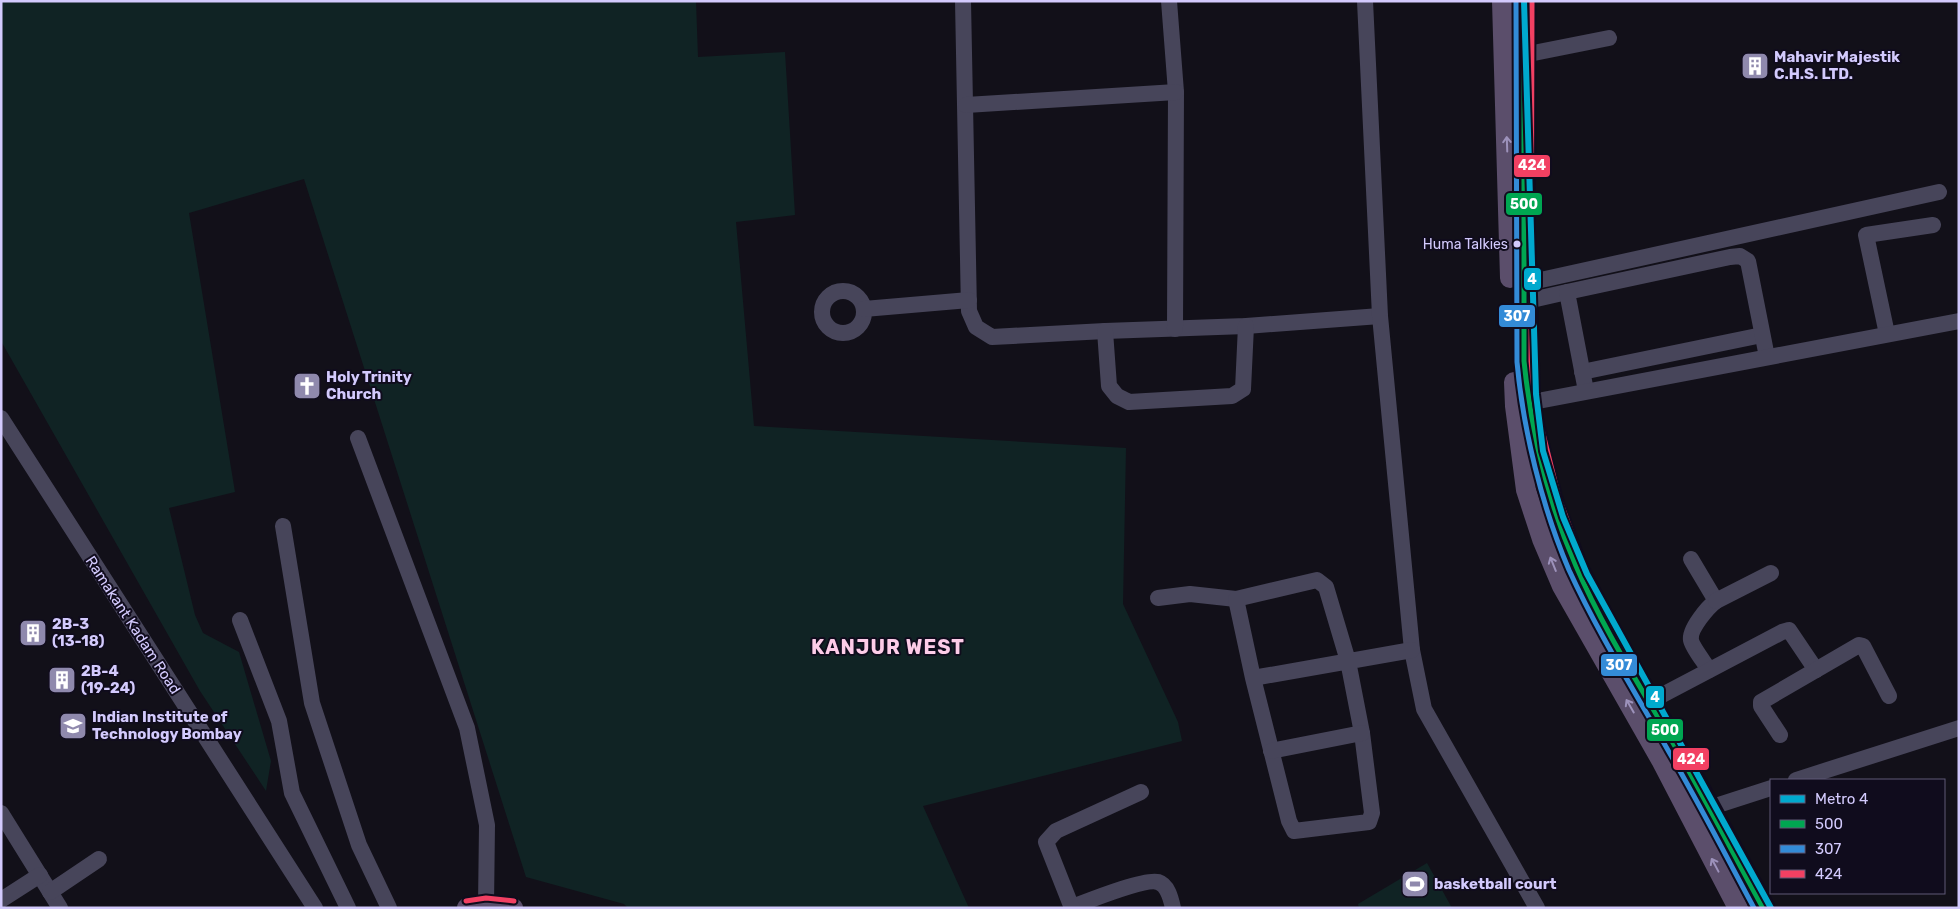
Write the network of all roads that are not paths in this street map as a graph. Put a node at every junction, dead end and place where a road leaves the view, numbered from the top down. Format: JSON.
{"nodes":[{"id":1,"x":963,"y":1,"type":"edge"},
{"id":2,"x":1169,"y":1,"type":"edge"},
{"id":3,"x":1365,"y":1,"type":"edge"},
{"id":4,"x":1502,"y":1,"type":"edge"},
{"id":5,"x":1524,"y":1,"type":"edge"},
{"id":6,"x":1609,"y":38,"type":"dead end"},
{"id":7,"x":1524,"y":55,"type":"junction"},
{"id":8,"x":1176,"y":92,"type":"junction"},
{"id":9,"x":966,"y":104,"type":"junction"},
{"id":10,"x":1938,"y":192,"type":"dead end"},
{"id":11,"x":1933,"y":225,"type":"dead end"},
{"id":12,"x":1567,"y":292,"type":"junction"},
{"id":13,"x":1523,"y":293,"type":"junction"},
{"id":14,"x":969,"y":300,"type":"junction"},
{"id":15,"x":864,"y":309,"type":"dead end"},
{"id":16,"x":1380,"y":316,"type":"junction"},
{"id":17,"x":1959,"y":321,"type":"edge"},
{"id":18,"x":1246,"y":326,"type":"junction"},
{"id":19,"x":1175,"y":329,"type":"junction"},
{"id":20,"x":1106,"y":331,"type":"junction"},
{"id":21,"x":1887,"y":334,"type":"junction"},
{"id":22,"x":1762,"y":335,"type":"junction"},
{"id":23,"x":1767,"y":357,"type":"junction"},
{"id":24,"x":1582,"y":372,"type":"junction"},
{"id":25,"x":1586,"y":391,"type":"junction"},
{"id":26,"x":1522,"y":404,"type":"junction"},
{"id":27,"x":1,"y":418,"type":"edge"},
{"id":28,"x":358,"y":438,"type":"dead end"},
{"id":29,"x":283,"y":526,"type":"dead end"},
{"id":30,"x":1691,"y":559,"type":"dead end"},
{"id":31,"x":1771,"y":573,"type":"dead end"},
{"id":32,"x":1158,"y":598,"type":"dead end"},
{"id":33,"x":1236,"y":599,"type":"junction"},
{"id":34,"x":1716,"y":601,"type":"junction"},
{"id":35,"x":240,"y":620,"type":"dead end"},
{"id":36,"x":1412,"y":650,"type":"junction"},
{"id":37,"x":1348,"y":661,"type":"junction"},
{"id":38,"x":1710,"y":670,"type":"junction"},
{"id":39,"x":1816,"y":670,"type":"junction"},
{"id":40,"x":1253,"y":678,"type":"junction"},
{"id":41,"x":1889,"y":696,"type":"dead end"},
{"id":42,"x":1649,"y":702,"type":"junction"},
{"id":43,"x":1959,"y":728,"type":"edge"},
{"id":44,"x":1362,"y":733,"type":"junction"},
{"id":45,"x":1780,"y":735,"type":"dead end"},
{"id":46,"x":1271,"y":751,"type":"junction"},
{"id":47,"x":1799,"y":779,"type":"edge"},
{"id":48,"x":1770,"y":788,"type":"edge"},
{"id":49,"x":1141,"y":792,"type":"dead end"},
{"id":50,"x":1708,"y":808,"type":"junction"},
{"id":51,"x":1,"y":813,"type":"edge"},
{"id":52,"x":99,"y":859,"type":"dead end"},
{"id":53,"x":40,"y":875,"type":"junction"},
{"id":54,"x":50,"y":892,"type":"junction"},
{"id":55,"x":1,"y":900,"type":"edge"},
{"id":56,"x":477,"y":906,"type":"edge"},
{"id":57,"x":1072,"y":907,"type":"edge"},
{"id":58,"x":60,"y":908,"type":"edge"},
{"id":59,"x":315,"y":908,"type":"edge"},
{"id":60,"x":348,"y":908,"type":"edge"},
{"id":61,"x":389,"y":908,"type":"edge"},
{"id":62,"x":513,"y":908,"type":"edge"},
{"id":63,"x":1173,"y":908,"type":"edge"},
{"id":64,"x":1537,"y":908,"type":"edge"},
{"id":65,"x":1738,"y":908,"type":"edge"},
{"id":66,"x":1763,"y":908,"type":"edge"}],
"edges":[{"from":1,"to":9,"type":"street"},
{"from":2,"to":8,"type":"street"},
{"from":3,"to":16,"type":"street"},
{"from":26,"to":4,"type":"main road","one_way":true},
{"from":5,"to":7,"type":"main road"},
{"from":6,"to":7,"type":"street"},
{"from":7,"to":13,"type":"main road"},
{"from":8,"to":9,"type":"street"},
{"from":8,"to":19,"type":"street"},
{"from":9,"to":14,"type":"street"},
{"from":10,"to":13,"type":"street"},
{"from":11,"to":21,"type":"street"},
{"from":12,"to":13,"type":"street"},
{"from":12,"to":22,"type":"street"},
{"from":12,"to":24,"type":"street"},
{"from":13,"to":26,"type":"main road"},
{"from":14,"to":15,"type":"street"},
{"from":14,"to":20,"type":"street"},
{"from":16,"to":18,"type":"street"},
{"from":16,"to":36,"type":"street"},
{"from":17,"to":21,"type":"street"},
{"from":18,"to":19,"type":"street"},
{"from":18,"to":20,"type":"street"},
{"from":19,"to":20,"type":"street"},
{"from":21,"to":23,"type":"street"},
{"from":22,"to":23,"type":"street"},
{"from":22,"to":24,"type":"street"},
{"from":23,"to":25,"type":"street"},
{"from":24,"to":25,"type":"street"},
{"from":25,"to":26,"type":"street"},
{"from":26,"to":42,"type":"main road"},
{"from":65,"to":26,"type":"main road","one_way":true},
{"from":27,"to":59,"type":"street","name":"Ramakant Kadam Road"},
{"from":28,"to":56,"type":"street"},
{"from":29,"to":61,"type":"street"},
{"from":30,"to":34,"type":"street"},
{"from":31,"to":34,"type":"street"},
{"from":32,"to":33,"type":"street"},
{"from":33,"to":37,"type":"street"},
{"from":33,"to":40,"type":"street"},
{"from":34,"to":38,"type":"street"},
{"from":35,"to":60,"type":"street"},
{"from":36,"to":37,"type":"street"},
{"from":36,"to":64,"type":"street"},
{"from":37,"to":40,"type":"street"},
{"from":37,"to":44,"type":"street"},
{"from":38,"to":39,"type":"street"},
{"from":38,"to":42,"type":"street"},
{"from":39,"to":41,"type":"street"},
{"from":39,"to":45,"type":"street"},
{"from":40,"to":46,"type":"street"},
{"from":42,"to":50,"type":"main road"},
{"from":43,"to":47,"type":"street"},
{"from":44,"to":46,"type":"street"},
{"from":44,"to":46,"type":"street"},
{"from":48,"to":50,"type":"street"},
{"from":49,"to":57,"type":"street"},
{"from":50,"to":66,"type":"main road"},
{"from":51,"to":53,"type":"street"},
{"from":52,"to":54,"type":"street"},
{"from":53,"to":54,"type":"street"},
{"from":53,"to":55,"type":"street"},
{"from":54,"to":58,"type":"street"},
{"from":56,"to":62,"type":"main road"},
{"from":57,"to":63,"type":"street"}]}
